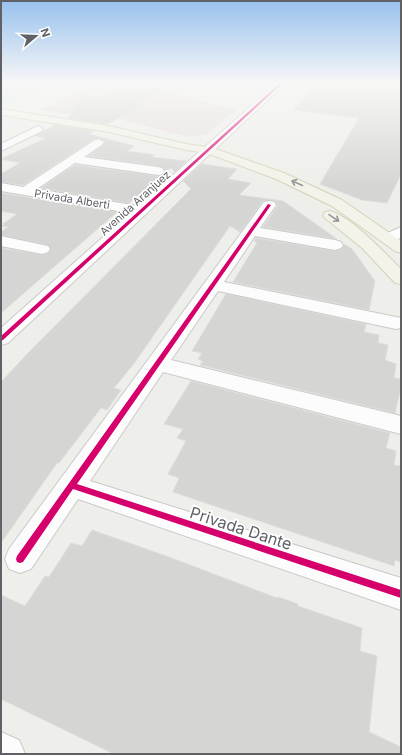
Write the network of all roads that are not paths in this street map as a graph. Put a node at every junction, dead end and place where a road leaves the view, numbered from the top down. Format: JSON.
{"nodes":[{"id":1,"x":34,"y":117,"type":"edge"},
{"id":2,"x":245,"y":117,"type":"edge"},
{"id":3,"x":38,"y":129,"type":"dead end"},
{"id":4,"x":99,"y":142,"type":"dead end"},
{"id":5,"x":1,"y":148,"type":"edge"},
{"id":6,"x":206,"y":153,"type":"junction"},
{"id":7,"x":73,"y":159,"type":"junction"},
{"id":8,"x":158,"y":171,"type":"dead end"},
{"id":9,"x":1,"y":187,"type":"edge"},
{"id":10,"x":25,"y":191,"type":"junction"},
{"id":11,"x":269,"y":205,"type":"dead end"},
{"id":12,"x":142,"y":210,"type":"junction"},
{"id":13,"x":251,"y":230,"type":"junction"},
{"id":14,"x":394,"y":235,"type":"edge"},
{"id":15,"x":8,"y":243,"type":"edge"},
{"id":16,"x":335,"y":245,"type":"dead end"},
{"id":17,"x":401,"y":248,"type":"edge"},
{"id":18,"x":42,"y":249,"type":"dead end"},
{"id":19,"x":1,"y":254,"type":"edge"},
{"id":20,"x":401,"y":279,"type":"edge"},
{"id":21,"x":213,"y":285,"type":"junction"},
{"id":22,"x":396,"y":323,"type":"dead end"},
{"id":23,"x":1,"y":339,"type":"edge"},
{"id":24,"x":158,"y":364,"type":"junction"},
{"id":25,"x":401,"y":425,"type":"edge"},
{"id":26,"x":72,"y":486,"type":"junction"},
{"id":27,"x":20,"y":559,"type":"dead end"},
{"id":28,"x":401,"y":594,"type":"edge"},
{"id":29,"x":1,"y":752,"type":"edge"},
{"id":30,"x":5,"y":754,"type":"edge"}],
"edges":[{"from":1,"to":6,"type":"main road"},
{"from":2,"to":6,"type":"street","name":"Avenida Aranjuez"},
{"from":3,"to":5,"type":"street"},
{"from":4,"to":7,"type":"street","name":"Privada Alberti"},
{"from":6,"to":12,"type":"street","name":"Avenida Aranjuez"},
{"from":14,"to":6,"type":"main road","one_way":true},
{"from":6,"to":20,"type":"main road","one_way":true},
{"from":7,"to":8,"type":"street"},
{"from":7,"to":10,"type":"street","name":"Privada Alberti"},
{"from":9,"to":10,"type":"street","name":"Privada Alberti"},
{"from":10,"to":12,"type":"street","name":"Privada Alberti"},
{"from":11,"to":13,"type":"street"},
{"from":12,"to":23,"type":"street","name":"Avenida Aranjuez"},
{"from":13,"to":16,"type":"street"},
{"from":13,"to":21,"type":"street"},
{"from":14,"to":17,"type":"main road"},
{"from":15,"to":18,"type":"street"},
{"from":15,"to":19,"type":"street"},
{"from":21,"to":22,"type":"street"},
{"from":21,"to":24,"type":"street"},
{"from":24,"to":25,"type":"street"},
{"from":24,"to":26,"type":"street"},
{"from":26,"to":27,"type":"street"},
{"from":26,"to":28,"type":"street","name":"Privada Dante"},
{"from":29,"to":30,"type":"street"}]}
